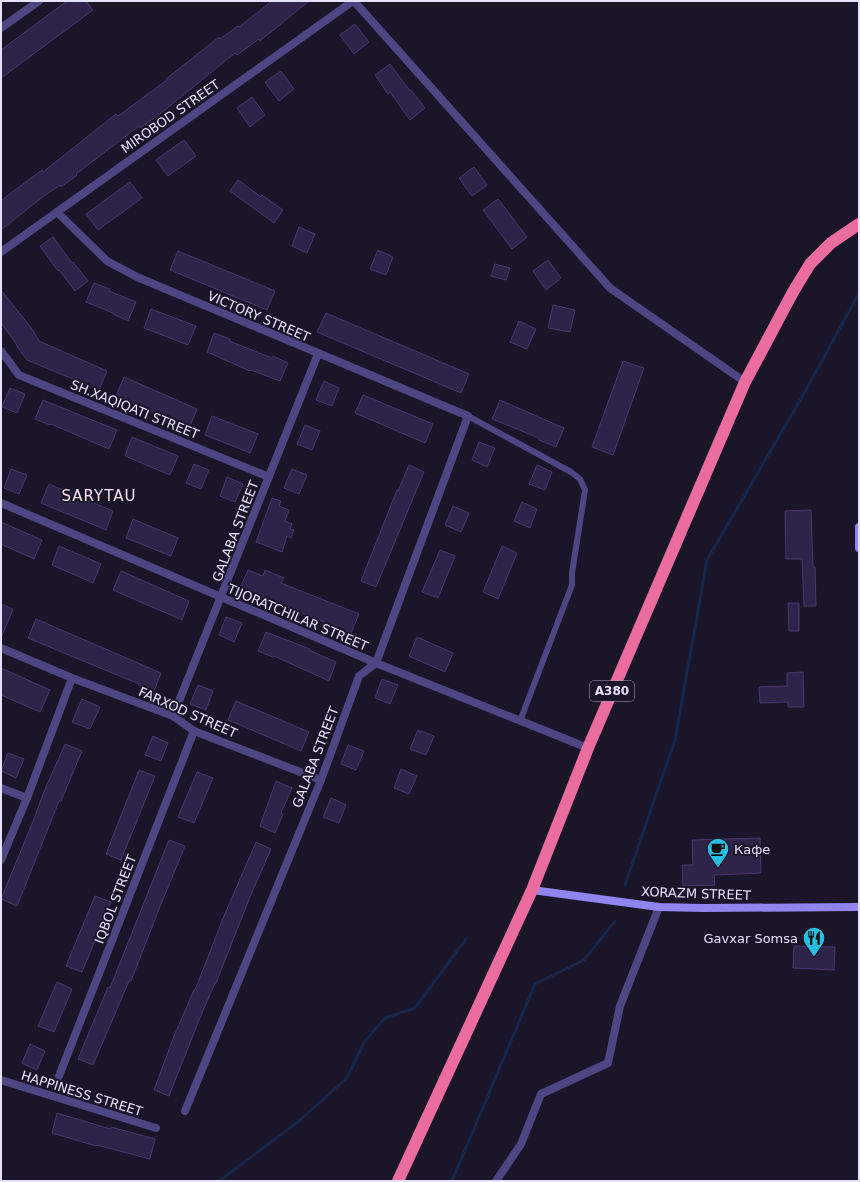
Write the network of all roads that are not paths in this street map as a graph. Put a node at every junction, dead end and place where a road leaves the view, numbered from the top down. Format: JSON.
{"nodes":[{"id":1,"x":39,"y":1,"type":"edge"},
{"id":2,"x":354,"y":1,"type":"edge"},
{"id":3,"x":1,"y":28,"type":"edge"},
{"id":4,"x":56,"y":212,"type":"junction"},
{"id":5,"x":859,"y":224,"type":"edge"},
{"id":6,"x":1,"y":252,"type":"edge"},
{"id":7,"x":1,"y":351,"type":"edge"},
{"id":8,"x":318,"y":354,"type":"junction"},
{"id":9,"x":746,"y":382,"type":"junction"},
{"id":10,"x":468,"y":416,"type":"junction"},
{"id":11,"x":269,"y":477,"type":"junction"},
{"id":12,"x":1,"y":503,"type":"edge"},
{"id":13,"x":859,"y":527,"type":"edge"},
{"id":14,"x":859,"y":548,"type":"edge"},
{"id":15,"x":222,"y":597,"type":"junction"},
{"id":16,"x":1,"y":648,"type":"edge"},
{"id":17,"x":376,"y":663,"type":"junction"},
{"id":18,"x":72,"y":678,"type":"junction"},
{"id":19,"x":173,"y":716,"type":"junction"},
{"id":20,"x":520,"y":721,"type":"junction"},
{"id":21,"x":194,"y":730,"type":"junction"},
{"id":22,"x":588,"y":748,"type":"junction"},
{"id":23,"x":321,"y":780,"type":"junction"},
{"id":24,"x":1,"y":788,"type":"edge"},
{"id":25,"x":27,"y":798,"type":"junction"},
{"id":26,"x":1,"y":860,"type":"edge"},
{"id":27,"x":532,"y":890,"type":"junction"},
{"id":28,"x":659,"y":906,"type":"junction"},
{"id":29,"x":859,"y":907,"type":"edge"},
{"id":30,"x":59,"y":1076,"type":"dead end"},
{"id":31,"x":1,"y":1080,"type":"edge"},
{"id":32,"x":185,"y":1111,"type":"dead end"},
{"id":33,"x":156,"y":1128,"type":"dead end"},
{"id":34,"x":398,"y":1181,"type":"edge"},
{"id":35,"x":496,"y":1181,"type":"edge"}],
"edges":[{"from":1,"to":3,"type":"street"},
{"from":2,"to":4,"type":"street","name":"MIROBOD STREET"},
{"from":2,"to":9,"type":"street"},
{"from":4,"to":6,"type":"street","name":"MIROBOD STREET"},
{"from":4,"to":8,"type":"street","name":"VICTORY STREET"},
{"from":5,"to":9,"type":"highway","number":"A380"},
{"from":7,"to":11,"type":"street","name":"SH.XAQIQATI STREET"},
{"from":8,"to":10,"type":"street","name":"VICTORY STREET"},
{"from":8,"to":11,"type":"street","name":"GALABA STREET"},
{"from":9,"to":22,"type":"highway","number":"A380"},
{"from":10,"to":17,"type":"street"},
{"from":10,"to":20,"type":"lane"},
{"from":11,"to":15,"type":"street","name":"GALABA STREET"},
{"from":12,"to":15,"type":"street","name":"TIJORATCHILAR STREET"},
{"from":13,"to":14,"type":"street"},
{"from":15,"to":17,"type":"street","name":"TIJORATCHILAR STREET"},
{"from":15,"to":19,"type":"street","name":"GALABA STREET"},
{"from":16,"to":18,"type":"street","name":"FARXOD STREET"},
{"from":17,"to":20,"type":"street","name":"TIJORATCHILAR STREET"},
{"from":17,"to":23,"type":"street","name":"GALABA STREET"},
{"from":18,"to":19,"type":"street","name":"FARXOD STREET"},
{"from":18,"to":25,"type":"street"},
{"from":19,"to":21,"type":"street","name":"FARXOD STREET"},
{"from":20,"to":22,"type":"street","name":"TIJORATCHILAR STREET"},
{"from":21,"to":23,"type":"street","name":"FARXOD STREET"},
{"from":21,"to":30,"type":"street","name":"IQBOL STREET"},
{"from":22,"to":27,"type":"highway","number":"A380"},
{"from":23,"to":32,"type":"street","name":"GALABA STREET"},
{"from":24,"to":25,"type":"street"},
{"from":25,"to":26,"type":"street"},
{"from":27,"to":28,"type":"street","name":"XORAZM STREET"},
{"from":27,"to":34,"type":"highway","number":"A380"},
{"from":28,"to":29,"type":"street","name":"XORAZM STREET"},
{"from":28,"to":35,"type":"street"},
{"from":31,"to":33,"type":"street","name":"HAPPINESS STREET"}]}
